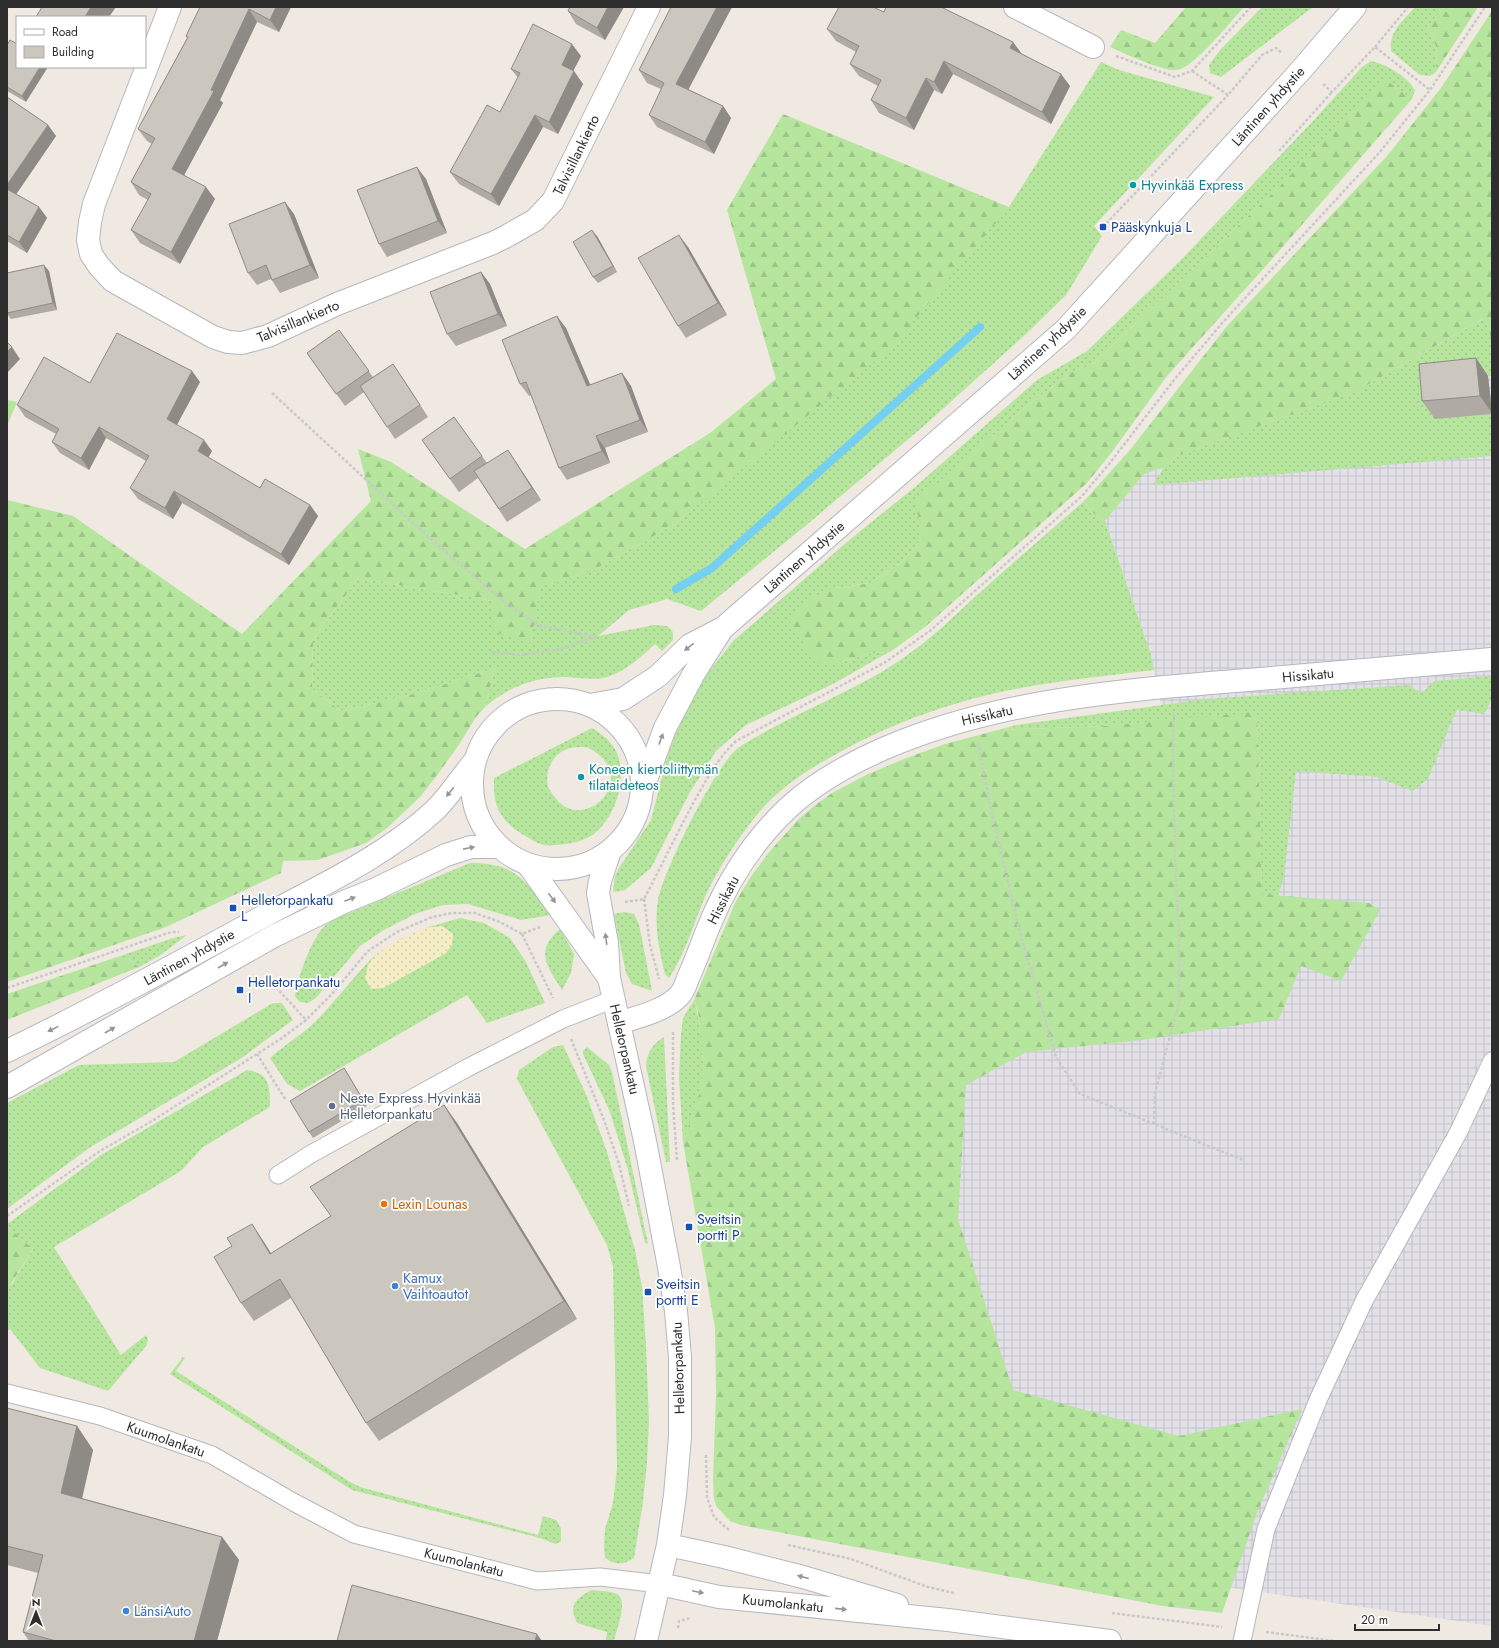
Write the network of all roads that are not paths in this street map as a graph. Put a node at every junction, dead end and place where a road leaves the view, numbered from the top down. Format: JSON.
{"nodes":[{"id":1,"x":170,"y":7,"type":"edge"},
{"id":2,"x":649,"y":7,"type":"edge"},
{"id":3,"x":1015,"y":7,"type":"edge"},
{"id":4,"x":1355,"y":7,"type":"edge"},
{"id":5,"x":1093,"y":48,"type":"road end"},
{"id":6,"x":723,"y":628,"type":"junction"},
{"id":7,"x":1492,"y":659,"type":"edge"},
{"id":8,"x":590,"y":704,"type":"junction"},
{"id":9,"x":474,"y":762,"type":"junction"},
{"id":10,"x":642,"y":789,"type":"junction"},
{"id":11,"x":497,"y":847,"type":"junction"},
{"id":12,"x":610,"y":851,"type":"junction"},
{"id":13,"x":529,"y":866,"type":"junction"},
{"id":14,"x":609,"y":978,"type":"junction"},
{"id":15,"x":614,"y":999,"type":"junction"},
{"id":16,"x":619,"y":1023,"type":"junction"},
{"id":17,"x":7,"y":1051,"type":"edge"},
{"id":18,"x":1492,"y":1061,"type":"edge"},
{"id":19,"x":7,"y":1087,"type":"edge"},
{"id":20,"x":278,"y":1175,"type":"dead end"},
{"id":21,"x":7,"y":1393,"type":"edge"},
{"id":22,"x":668,"y":1545,"type":"junction"},
{"id":23,"x":660,"y":1584,"type":"junction"},
{"id":24,"x":948,"y":1620,"type":"junction"},
{"id":25,"x":1243,"y":1635,"type":"edge"},
{"id":26,"x":646,"y":1641,"type":"edge"},
{"id":27,"x":1110,"y":1641,"type":"edge"}],
"edges":[{"from":1,"to":2,"type":"street","name":"Talvisillankierto"},
{"from":3,"to":5,"type":"street"},
{"from":4,"to":6,"type":"street","name":"Läntinen yhdystie"},
{"from":6,"to":8,"type":"street","name":"Läntinen yhdystie","one_way":true},
{"from":10,"to":6,"type":"street","name":"Läntinen yhdystie","one_way":true},
{"from":7,"to":16,"type":"street","name":"Hissikatu"},
{"from":8,"to":9,"type":"street"},
{"from":8,"to":10,"type":"street"},
{"from":9,"to":11,"type":"street"},
{"from":9,"to":17,"type":"street","name":"Läntinen yhdystie","one_way":true},
{"from":10,"to":12,"type":"street"},
{"from":11,"to":13,"type":"street"},
{"from":19,"to":11,"type":"street","name":"Läntinen yhdystie","one_way":true},
{"from":12,"to":13,"type":"street"},
{"from":14,"to":12,"type":"street","name":"Helletorpankatu","one_way":true},
{"from":13,"to":14,"type":"street","name":"Helletorpankatu","one_way":true},
{"from":14,"to":15,"type":"street","name":"Helletorpankatu"},
{"from":15,"to":16,"type":"street","name":"Helletorpankatu"},
{"from":15,"to":20,"type":"lane"},
{"from":16,"to":22,"type":"street","name":"Helletorpankatu"},
{"from":18,"to":25,"type":"lane"},
{"from":21,"to":23,"type":"lane","name":"Kuumolankatu"},
{"from":22,"to":23,"type":"street","name":"Helletorpankatu"},
{"from":24,"to":22,"type":"street","name":"Kuumolankatu","one_way":true},
{"from":23,"to":24,"type":"street","name":"Kuumolankatu","one_way":true},
{"from":23,"to":26,"type":"street","name":"Helletorpankatu"},
{"from":24,"to":27,"type":"street","name":"Kuumolankatu"}]}
